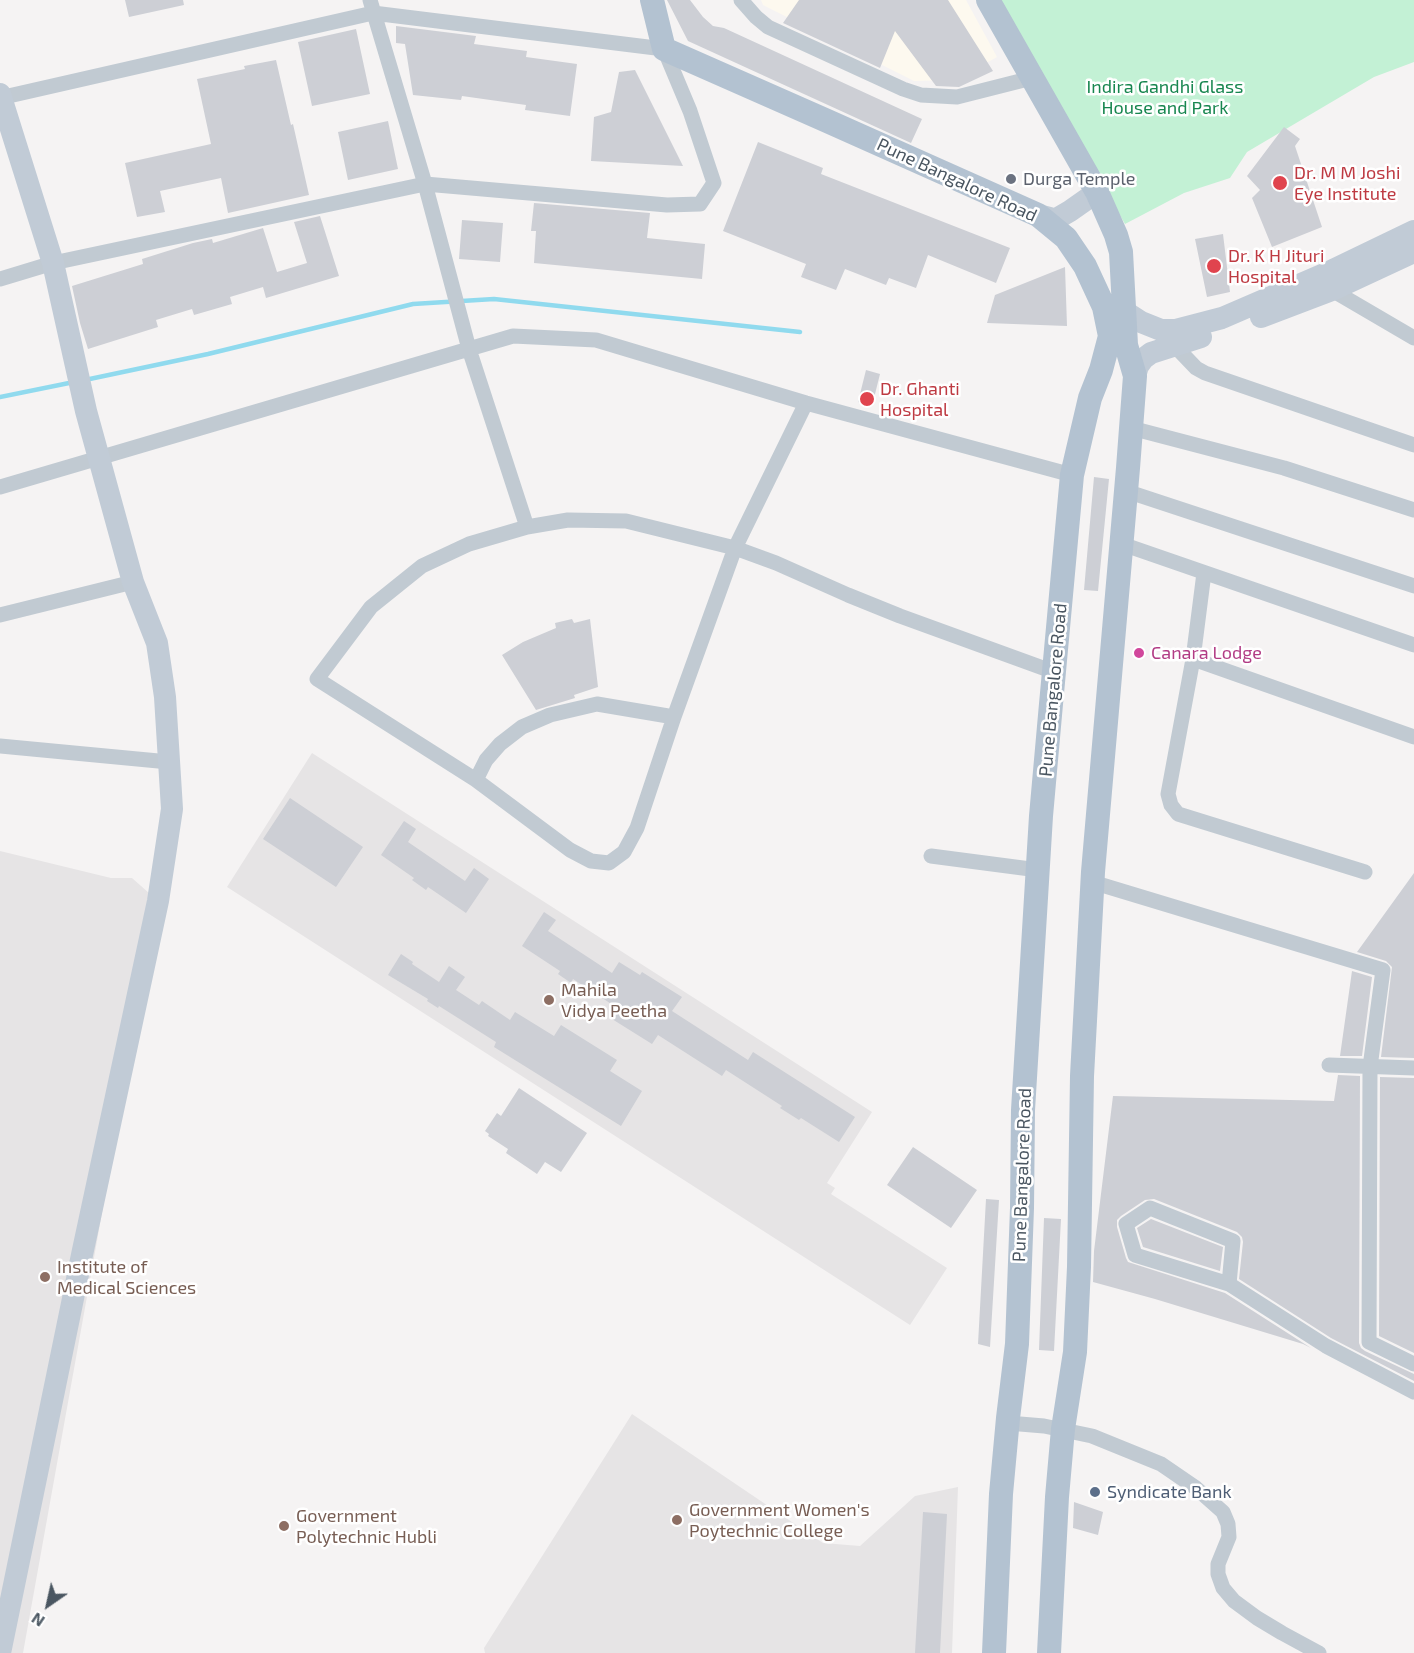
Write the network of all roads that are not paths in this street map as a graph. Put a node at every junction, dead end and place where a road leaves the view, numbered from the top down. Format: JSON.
{"nodes":[{"id":1,"x":652,"y":0,"type":"edge"},
{"id":2,"x":741,"y":0,"type":"edge"},
{"id":3,"x":988,"y":0,"type":"edge"},
{"id":4,"x":372,"y":7,"type":"edge"},
{"id":5,"x":664,"y":49,"type":"junction"},
{"id":6,"x":1032,"y":78,"type":"junction"},
{"id":7,"x":0,"y":96,"type":"edge"},
{"id":8,"x":425,"y":184,"type":"junction"},
{"id":9,"x":1097,"y":192,"type":"junction"},
{"id":10,"x":1038,"y":215,"type":"junction"},
{"id":11,"x":1414,"y":231,"type":"edge"},
{"id":12,"x":1414,"y":252,"type":"edge"},
{"id":13,"x":53,"y":263,"type":"junction"},
{"id":14,"x":0,"y":279,"type":"edge"},
{"id":15,"x":1332,"y":290,"type":"junction"},
{"id":16,"x":1124,"y":311,"type":"junction"},
{"id":17,"x":1185,"y":337,"type":"junction"},
{"id":18,"x":1414,"y":338,"type":"edge"},
{"id":19,"x":1118,"y":341,"type":"junction"},
{"id":20,"x":469,"y":349,"type":"junction"},
{"id":21,"x":1135,"y":376,"type":"junction"},
{"id":22,"x":806,"y":403,"type":"junction"},
{"id":23,"x":1131,"y":428,"type":"junction"},
{"id":24,"x":1414,"y":445,"type":"edge"},
{"id":25,"x":99,"y":458,"type":"junction"},
{"id":26,"x":1071,"y":475,"type":"junction"},
{"id":27,"x":0,"y":487,"type":"edge"},
{"id":28,"x":1126,"y":491,"type":"junction"},
{"id":29,"x":1414,"y":510,"type":"edge"},
{"id":30,"x":527,"y":527,"type":"junction"},
{"id":31,"x":1122,"y":544,"type":"junction"},
{"id":32,"x":735,"y":548,"type":"junction"},
{"id":33,"x":1204,"y":573,"type":"junction"},
{"id":34,"x":133,"y":582,"type":"junction"},
{"id":35,"x":1414,"y":586,"type":"edge"},
{"id":36,"x":0,"y":615,"type":"edge"},
{"id":37,"x":1414,"y":645,"type":"edge"},
{"id":38,"x":1193,"y":659,"type":"junction"},
{"id":39,"x":1054,"y":672,"type":"junction"},
{"id":40,"x":674,"y":717,"type":"junction"},
{"id":41,"x":1414,"y":737,"type":"edge"},
{"id":42,"x":0,"y":746,"type":"edge"},
{"id":43,"x":169,"y":762,"type":"junction"},
{"id":44,"x":476,"y":780,"type":"junction"},
{"id":45,"x":931,"y":856,"type":"dead end"},
{"id":46,"x":1038,"y":870,"type":"junction"},
{"id":47,"x":1365,"y":872,"type":"dead end"},
{"id":48,"x":1092,"y":882,"type":"junction"},
{"id":49,"x":1329,"y":1065,"type":"dead end"},
{"id":50,"x":1370,"y":1067,"type":"junction"},
{"id":51,"x":1414,"y":1068,"type":"edge"},
{"id":52,"x":1229,"y":1284,"type":"junction"},
{"id":53,"x":1414,"y":1364,"type":"edge"},
{"id":54,"x":1414,"y":1392,"type":"edge"},
{"id":55,"x":1008,"y":1423,"type":"junction"},
{"id":56,"x":1063,"y":1429,"type":"junction"},
{"id":57,"x":0,"y":1653,"type":"edge"},
{"id":58,"x":994,"y":1653,"type":"edge"},
{"id":59,"x":1049,"y":1653,"type":"edge"},
{"id":60,"x":1319,"y":1653,"type":"edge"}],
"edges":[{"from":1,"to":5,"type":"main road"},
{"from":2,"to":6,"type":"street"},
{"from":3,"to":6,"type":"main road","name":"Pune Bangalore Road"},
{"from":4,"to":5,"type":"street"},
{"from":4,"to":7,"type":"street"},
{"from":4,"to":8,"type":"street"},
{"from":5,"to":8,"type":"street"},
{"from":5,"to":10,"type":"main road","name":"Pune Bangalore Road"},
{"from":6,"to":9,"type":"main road","name":"Pune Bangalore Road"},
{"from":7,"to":13,"type":"street"},
{"from":8,"to":13,"type":"street"},
{"from":8,"to":20,"type":"street"},
{"from":9,"to":10,"type":"street"},
{"from":9,"to":16,"type":"main road","name":"Pune Bangalore Road"},
{"from":10,"to":19,"type":"main road","name":"Pune Bangalore Road"},
{"from":11,"to":17,"type":"street"},
{"from":12,"to":15,"type":"street"},
{"from":13,"to":14,"type":"street"},
{"from":13,"to":25,"type":"street"},
{"from":15,"to":17,"type":"street"},
{"from":15,"to":18,"type":"street"},
{"from":16,"to":17,"type":"street"},
{"from":16,"to":19,"type":"main road","name":"Pune Bangalore Road"},
{"from":17,"to":19,"type":"street"},
{"from":17,"to":21,"type":"street"},
{"from":17,"to":24,"type":"street"},
{"from":19,"to":21,"type":"main road","name":"Pune Bangalore Road"},
{"from":19,"to":26,"type":"main road","name":"Pune Bangalore Road"},
{"from":20,"to":22,"type":"street"},
{"from":20,"to":25,"type":"street"},
{"from":20,"to":30,"type":"street"},
{"from":21,"to":23,"type":"main road","name":"Pune Bangalore Road"},
{"from":22,"to":26,"type":"street"},
{"from":22,"to":32,"type":"street"},
{"from":23,"to":28,"type":"main road","name":"Pune Bangalore Road"},
{"from":23,"to":29,"type":"street"},
{"from":25,"to":27,"type":"street"},
{"from":25,"to":34,"type":"street"},
{"from":26,"to":39,"type":"main road","name":"Pune Bangalore Road"},
{"from":28,"to":31,"type":"main road","name":"Pune Bangalore Road"},
{"from":28,"to":35,"type":"street"},
{"from":30,"to":32,"type":"street"},
{"from":30,"to":44,"type":"street"},
{"from":31,"to":33,"type":"street"},
{"from":31,"to":48,"type":"main road","name":"Pune Bangalore Road"},
{"from":32,"to":39,"type":"street"},
{"from":32,"to":40,"type":"street"},
{"from":33,"to":37,"type":"street"},
{"from":33,"to":38,"type":"street"},
{"from":34,"to":36,"type":"street"},
{"from":34,"to":43,"type":"street"},
{"from":38,"to":41,"type":"street"},
{"from":38,"to":47,"type":"street"},
{"from":39,"to":46,"type":"main road","name":"Pune Bangalore Road"},
{"from":40,"to":44,"type":"street"},
{"from":40,"to":44,"type":"street"},
{"from":42,"to":43,"type":"street"},
{"from":43,"to":57,"type":"street"},
{"from":45,"to":46,"type":"street"},
{"from":46,"to":55,"type":"main road","name":"Pune Bangalore Road"},
{"from":48,"to":50,"type":"street"},
{"from":48,"to":56,"type":"main road","name":"Pune Bangalore Road"},
{"from":49,"to":50,"type":"street"},
{"from":50,"to":51,"type":"street"},
{"from":50,"to":53,"type":"street"},
{"from":52,"to":52,"type":"street"},
{"from":52,"to":54,"type":"street"},
{"from":55,"to":56,"type":"street"},
{"from":55,"to":58,"type":"main road","name":"Pune Bangalore Road"},
{"from":56,"to":59,"type":"main road","name":"Pune Bangalore Road"},
{"from":56,"to":60,"type":"street"}]}
